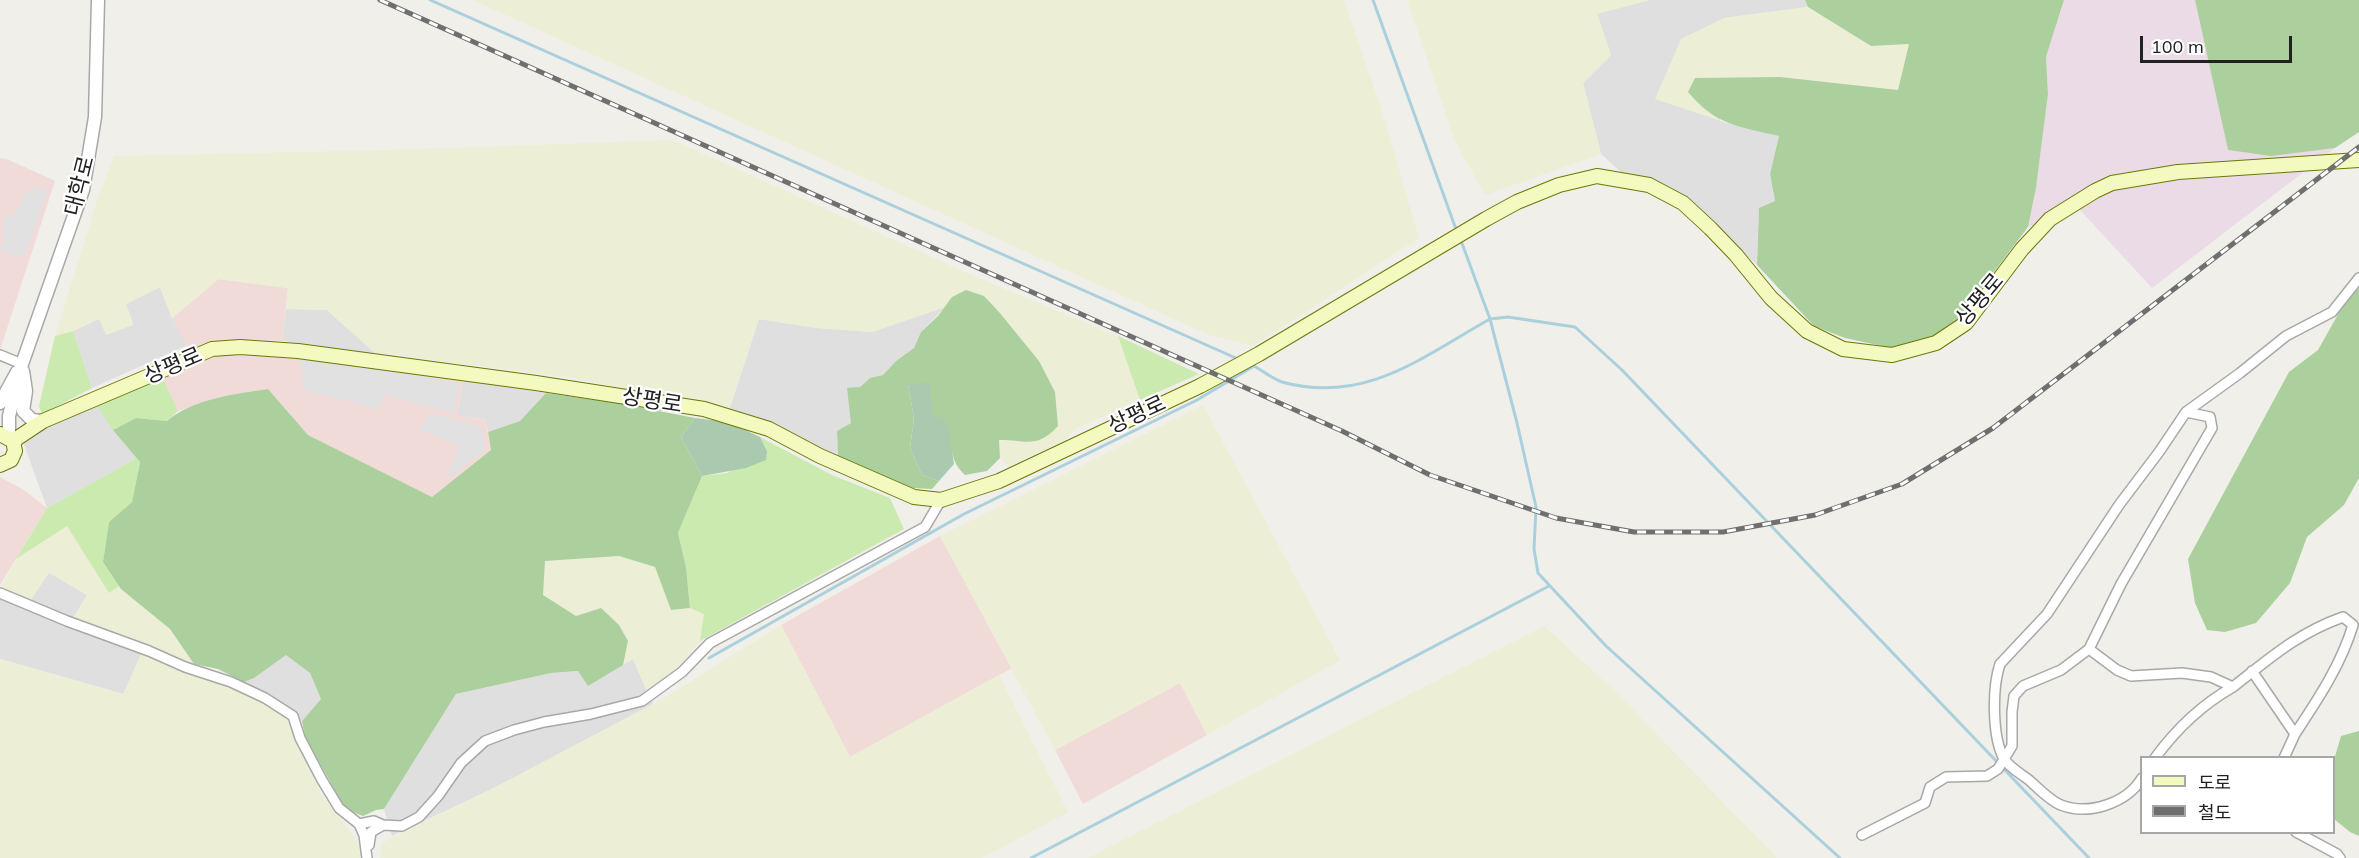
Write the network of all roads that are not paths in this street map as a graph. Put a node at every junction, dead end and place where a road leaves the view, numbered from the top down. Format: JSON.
{"nodes":[{"id":1,"x":98,"y":0,"type":"edge"},
{"id":2,"x":2359,"y":160,"type":"edge"},
{"id":3,"x":2359,"y":278,"type":"edge"},
{"id":4,"x":0,"y":355,"type":"edge"},
{"id":5,"x":22,"y":364,"type":"junction"},
{"id":6,"x":0,"y":403,"type":"edge"},
{"id":7,"x":2186,"y":412,"type":"junction"},
{"id":8,"x":43,"y":421,"type":"junction"},
{"id":9,"x":7,"y":438,"type":"edge"},
{"id":10,"x":2,"y":466,"type":"edge"},
{"id":11,"x":941,"y":500,"type":"junction"},
{"id":12,"x":0,"y":593,"type":"edge"},
{"id":13,"x":2089,"y":649,"type":"junction"},
{"id":14,"x":2252,"y":671,"type":"junction"},
{"id":15,"x":2233,"y":687,"type":"junction"},
{"id":16,"x":2295,"y":734,"type":"junction"},
{"id":17,"x":2157,"y":756,"type":"edge"},
{"id":18,"x":2285,"y":756,"type":"edge"},
{"id":19,"x":2005,"y":760,"type":"junction"},
{"id":20,"x":2140,"y":781,"type":"edge"},
{"id":21,"x":359,"y":824,"type":"junction"},
{"id":22,"x":383,"y":825,"type":"junction"},
{"id":23,"x":2300,"y":834,"type":"edge"},
{"id":24,"x":1862,"y":835,"type":"dead end"},
{"id":25,"x":367,"y":856,"type":"edge"},
{"id":26,"x":2340,"y":858,"type":"edge"}],
"edges":[{"from":1,"to":5,"type":"street","name":"대학로"},
{"from":2,"to":11,"type":"main road","name":"상평로"},
{"from":3,"to":7,"type":"street"},
{"from":4,"to":5,"type":"street"},
{"from":5,"to":6,"type":"street","name":"대학로"},
{"from":5,"to":8,"type":"street"},
{"from":5,"to":9,"type":"street","name":"대학로"},
{"from":7,"to":13,"type":"street"},
{"from":7,"to":19,"type":"street"},
{"from":8,"to":9,"type":"main road","name":"상평로"},
{"from":8,"to":11,"type":"main road","name":"상평로"},
{"from":9,"to":10,"type":"main road"},
{"from":11,"to":22,"type":"street"},
{"from":12,"to":21,"type":"street"},
{"from":13,"to":15,"type":"street"},
{"from":13,"to":19,"type":"street"},
{"from":14,"to":15,"type":"street"},
{"from":14,"to":16,"type":"street"},
{"from":14,"to":16,"type":"street"},
{"from":15,"to":17,"type":"street"},
{"from":16,"to":18,"type":"street"},
{"from":19,"to":20,"type":"street"},
{"from":19,"to":24,"type":"street"},
{"from":21,"to":22,"type":"street"},
{"from":21,"to":25,"type":"street"},
{"from":22,"to":25,"type":"street"},
{"from":23,"to":26,"type":"street"}]}
